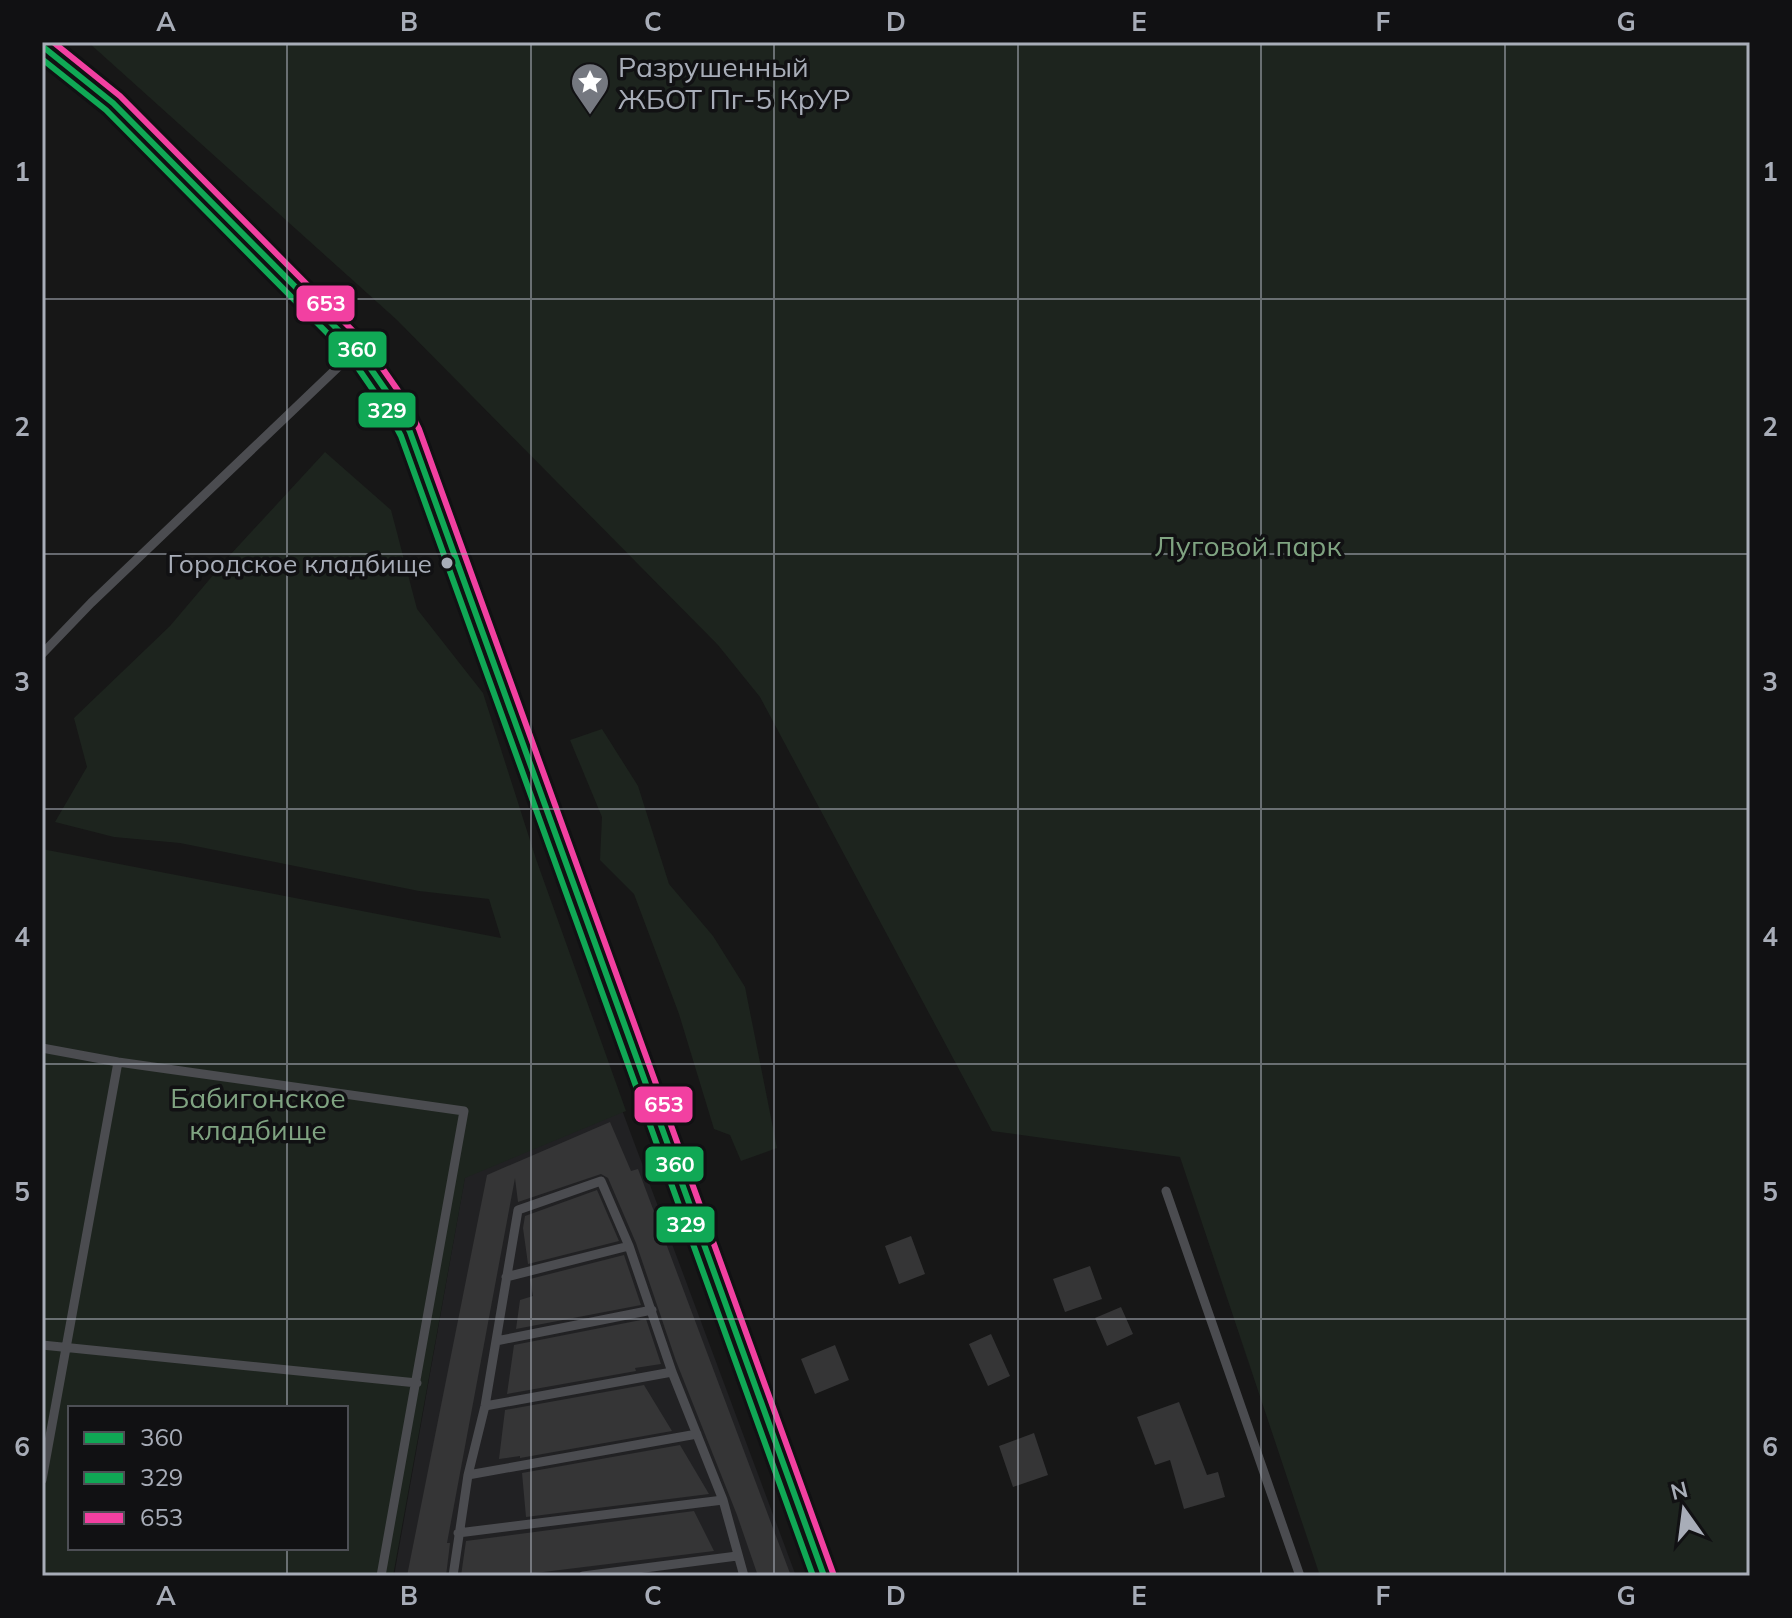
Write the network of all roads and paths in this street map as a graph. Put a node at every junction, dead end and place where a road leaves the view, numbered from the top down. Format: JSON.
{"nodes":[{"id":1,"x":42,"y":46,"type":"edge"},
{"id":2,"x":357,"y":349,"type":"junction"},
{"id":3,"x":42,"y":654,"type":"edge"},
{"id":4,"x":42,"y":1048,"type":"edge"},
{"id":5,"x":118,"y":1062,"type":"junction"},
{"id":6,"x":1166,"y":1191,"type":"dead end"},
{"id":7,"x":629,"y":1246,"type":"junction"},
{"id":8,"x":506,"y":1277,"type":"junction"},
{"id":9,"x":652,"y":1310,"type":"junction"},
{"id":10,"x":496,"y":1341,"type":"junction"},
{"id":11,"x":42,"y":1345,"type":"edge"},
{"id":12,"x":67,"y":1348,"type":"junction"},
{"id":13,"x":672,"y":1372,"type":"junction"},
{"id":14,"x":417,"y":1383,"type":"junction"},
{"id":15,"x":485,"y":1406,"type":"junction"},
{"id":16,"x":697,"y":1434,"type":"junction"},
{"id":17,"x":468,"y":1475,"type":"junction"},
{"id":18,"x":42,"y":1480,"type":"edge"},
{"id":19,"x":723,"y":1500,"type":"junction"},
{"id":20,"x":458,"y":1533,"type":"junction"},
{"id":21,"x":737,"y":1556,"type":"junction"},
{"id":22,"x":381,"y":1576,"type":"edge"},
{"id":23,"x":453,"y":1576,"type":"edge"},
{"id":24,"x":583,"y":1576,"type":"edge"},
{"id":25,"x":744,"y":1576,"type":"edge"},
{"id":26,"x":824,"y":1576,"type":"edge"},
{"id":27,"x":1300,"y":1576,"type":"edge"}],
"edges":[{"from":1,"to":2,"type":"street"},
{"from":2,"to":3,"type":"lane"},
{"from":2,"to":26,"type":"street"},
{"from":4,"to":5,"type":"lane"},
{"from":5,"to":12,"type":"lane"},
{"from":5,"to":14,"type":"lane"},
{"from":6,"to":27,"type":"lane"},
{"from":7,"to":8,"type":"lane"},
{"from":7,"to":8,"type":"lane"},
{"from":7,"to":9,"type":"lane"},
{"from":8,"to":10,"type":"lane"},
{"from":9,"to":10,"type":"lane"},
{"from":9,"to":13,"type":"lane"},
{"from":10,"to":15,"type":"lane"},
{"from":11,"to":12,"type":"lane"},
{"from":12,"to":14,"type":"lane"},
{"from":12,"to":18,"type":"lane"},
{"from":13,"to":15,"type":"lane"},
{"from":13,"to":16,"type":"lane"},
{"from":14,"to":22,"type":"lane"},
{"from":15,"to":17,"type":"lane"},
{"from":16,"to":17,"type":"lane"},
{"from":16,"to":19,"type":"lane"},
{"from":17,"to":20,"type":"lane"},
{"from":19,"to":20,"type":"lane"},
{"from":19,"to":21,"type":"lane"},
{"from":20,"to":23,"type":"lane"},
{"from":21,"to":24,"type":"lane"},
{"from":21,"to":25,"type":"lane"}]}
